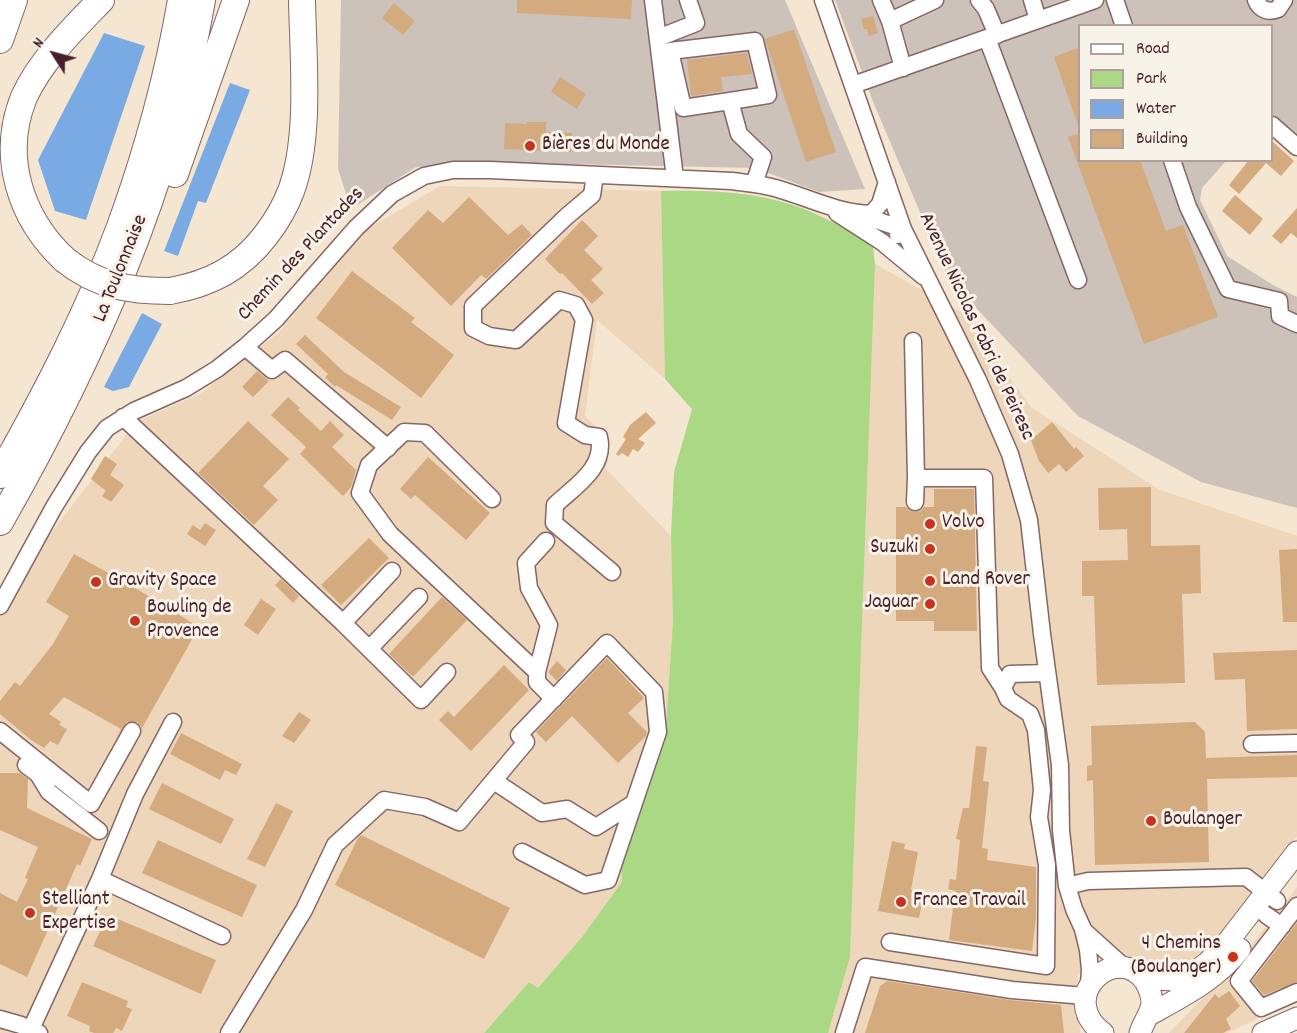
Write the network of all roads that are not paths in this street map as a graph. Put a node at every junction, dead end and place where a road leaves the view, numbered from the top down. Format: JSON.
{"nodes":[{"id":1,"x":14,"y":0,"type":"edge"},
{"id":2,"x":101,"y":0,"type":"edge"},
{"id":3,"x":181,"y":0,"type":"edge"},
{"id":4,"x":202,"y":0,"type":"edge"},
{"id":5,"x":236,"y":0,"type":"edge"},
{"id":6,"x":302,"y":0,"type":"edge"},
{"id":7,"x":653,"y":0,"type":"edge"},
{"id":8,"x":688,"y":0,"type":"edge"},
{"id":9,"x":823,"y":0,"type":"edge"},
{"id":10,"x":881,"y":0,"type":"edge"},
{"id":11,"x":935,"y":0,"type":"edge"},
{"id":12,"x":979,"y":0,"type":"edge"},
{"id":13,"x":1032,"y":0,"type":"edge"},
{"id":14,"x":1095,"y":0,"type":"edge"},
{"id":15,"x":1115,"y":0,"type":"edge"},
{"id":16,"x":1256,"y":0,"type":"edge"},
{"id":17,"x":1284,"y":0,"type":"edge"},
{"id":18,"x":1270,"y":18,"type":"edge"},
{"id":19,"x":1038,"y":20,"type":"junction"},
{"id":20,"x":890,"y":21,"type":"junction"},
{"id":21,"x":1123,"y":24,"type":"edge"},
{"id":22,"x":992,"y":36,"type":"junction"},
{"id":23,"x":657,"y":38,"type":"junction"},
{"id":24,"x":0,"y":40,"type":"edge"},
{"id":25,"x":903,"y":68,"type":"junction"},
{"id":26,"x":853,"y":85,"type":"junction"},
{"id":27,"x":730,"y":101,"type":"junction"},
{"id":28,"x":1273,"y":126,"type":"edge"},
{"id":29,"x":1297,"y":147,"type":"edge"},
{"id":30,"x":1173,"y":162,"type":"edge"},
{"id":31,"x":595,"y":175,"type":"junction"},
{"id":32,"x":675,"y":178,"type":"junction"},
{"id":33,"x":887,"y":182,"type":"junction"},
{"id":34,"x":754,"y":184,"type":"junction"},
{"id":35,"x":824,"y":205,"type":"junction"},
{"id":36,"x":856,"y":213,"type":"junction"},
{"id":37,"x":903,"y":229,"type":"junction"},
{"id":38,"x":882,"y":242,"type":"junction"},
{"id":39,"x":1078,"y":280,"type":"dead end"},
{"id":40,"x":930,"y":284,"type":"junction"},
{"id":41,"x":1297,"y":324,"type":"edge"},
{"id":42,"x":913,"y":340,"type":"dead end"},
{"id":43,"x":245,"y":347,"type":"junction"},
{"id":44,"x":123,"y":417,"type":"junction"},
{"id":45,"x":43,"y":446,"type":"junction"},
{"id":46,"x":388,"y":448,"type":"junction"},
{"id":47,"x":0,"y":475,"type":"edge"},
{"id":48,"x":916,"y":478,"type":"junction"},
{"id":49,"x":492,"y":498,"type":"dead end"},
{"id":50,"x":915,"y":502,"type":"dead end"},
{"id":51,"x":0,"y":522,"type":"edge"},
{"id":52,"x":546,"y":541,"type":"dead end"},
{"id":53,"x":392,"y":571,"type":"dead end"},
{"id":54,"x":612,"y":572,"type":"dead end"},
{"id":55,"x":419,"y":597,"type":"dead end"},
{"id":56,"x":0,"y":606,"type":"edge"},
{"id":57,"x":343,"y":623,"type":"junction"},
{"id":58,"x":369,"y":649,"type":"junction"},
{"id":59,"x":447,"y":672,"type":"dead end"},
{"id":60,"x":537,"y":672,"type":"junction"},
{"id":61,"x":1047,"y":673,"type":"junction"},
{"id":62,"x":1003,"y":688,"type":"junction"},
{"id":63,"x":554,"y":699,"type":"junction"},
{"id":64,"x":173,"y":722,"type":"dead end"},
{"id":65,"x":0,"y":731,"type":"edge"},
{"id":66,"x":132,"y":731,"type":"dead end"},
{"id":67,"x":1297,"y":742,"type":"edge"},
{"id":68,"x":0,"y":744,"type":"edge"},
{"id":69,"x":1252,"y":744,"type":"dead end"},
{"id":70,"x":494,"y":781,"type":"junction"},
{"id":71,"x":634,"y":803,"type":"junction"},
{"id":72,"x":99,"y":831,"type":"dead end"},
{"id":73,"x":522,"y":852,"type":"dead end"},
{"id":74,"x":1297,"y":852,"type":"edge"},
{"id":75,"x":1297,"y":876,"type":"edge"},
{"id":76,"x":100,"y":879,"type":"junction"},
{"id":77,"x":1067,"y":886,"type":"junction"},
{"id":78,"x":1278,"y":908,"type":"edge"},
{"id":79,"x":1083,"y":929,"type":"junction"},
{"id":80,"x":222,"y":936,"type":"dead end"},
{"id":81,"x":890,"y":942,"type":"dead end"},
{"id":82,"x":1046,"y":966,"type":"junction"},
{"id":83,"x":1124,"y":968,"type":"junction"},
{"id":84,"x":1143,"y":978,"type":"junction"},
{"id":85,"x":1087,"y":990,"type":"junction"},
{"id":86,"x":1297,"y":992,"type":"edge"},
{"id":87,"x":1052,"y":993,"type":"junction"},
{"id":88,"x":1297,"y":1018,"type":"edge"},
{"id":89,"x":0,"y":1019,"type":"edge"},
{"id":90,"x":1145,"y":1024,"type":"edge"},
{"id":91,"x":35,"y":1031,"type":"edge"},
{"id":92,"x":1096,"y":1031,"type":"edge"},
{"id":93,"x":229,"y":1033,"type":"edge"},
{"id":94,"x":844,"y":1033,"type":"edge"},
{"id":95,"x":1263,"y":1033,"type":"edge"}],
"edges":[{"from":1,"to":24,"type":"highway"},
{"from":2,"to":6,"type":"highway","bridge":true},
{"from":3,"to":47,"type":"highway","name":"La Toulonnaise"},
{"from":4,"to":45,"type":"highway","name":"La Toulonnaise"},
{"from":5,"to":45,"type":"highway"},
{"from":7,"to":23,"type":"street"},
{"from":8,"to":23,"type":"street"},
{"from":9,"to":26,"type":"street","name":"Avenue Nicolas Fabri de Peiresc"},
{"from":10,"to":20,"type":"street"},
{"from":11,"to":20,"type":"street"},
{"from":12,"to":22,"type":"street"},
{"from":13,"to":19,"type":"street"},
{"from":14,"to":19,"type":"street"},
{"from":15,"to":21,"type":"street"},
{"from":16,"to":18,"type":"street"},
{"from":17,"to":18,"type":"street"},
{"from":19,"to":22,"type":"street"},
{"from":20,"to":25,"type":"street"},
{"from":22,"to":25,"type":"street"},
{"from":22,"to":39,"type":"street"},
{"from":23,"to":32,"type":"street"},
{"from":25,"to":26,"type":"street"},
{"from":26,"to":33,"type":"street","name":"Avenue Nicolas Fabri de Peiresc"},
{"from":27,"to":27,"type":"street"},
{"from":27,"to":34,"type":"street"},
{"from":28,"to":29,"type":"street"},
{"from":30,"to":41,"type":"street"},
{"from":31,"to":32,"type":"street","name":"Chemin des Plantades"},
{"from":31,"to":43,"type":"street","name":"Chemin des Plantades"},
{"from":31,"to":54,"type":"street"},
{"from":32,"to":34,"type":"street","name":"Chemin des Plantades"},
{"from":33,"to":36,"type":"street"},
{"from":33,"to":37,"type":"street","name":"Avenue Nicolas Fabri de Peiresc"},
{"from":34,"to":35,"type":"street","name":"Chemin des Plantades"},
{"from":35,"to":36,"type":"street"},
{"from":35,"to":38,"type":"street"},
{"from":36,"to":37,"type":"street"},
{"from":37,"to":38,"type":"street"},
{"from":37,"to":40,"type":"street","name":"Avenue Nicolas Fabri de Peiresc"},
{"from":38,"to":40,"type":"street"},
{"from":40,"to":61,"type":"street","name":"Avenue Nicolas Fabri de Peiresc"},
{"from":42,"to":48,"type":"street"},
{"from":43,"to":44,"type":"street","name":"Chemin des Plantades"},
{"from":43,"to":46,"type":"street"},
{"from":44,"to":56,"type":"street","name":"Chemin des Plantades"},
{"from":44,"to":57,"type":"street"},
{"from":45,"to":51,"type":"highway","name":"La Toulonnaise"},
{"from":46,"to":49,"type":"street"},
{"from":46,"to":60,"type":"street"},
{"from":48,"to":50,"type":"street"},
{"from":48,"to":62,"type":"street"},
{"from":52,"to":60,"type":"street"},
{"from":53,"to":57,"type":"street"},
{"from":55,"to":58,"type":"street"},
{"from":57,"to":58,"type":"street"},
{"from":58,"to":59,"type":"street"},
{"from":60,"to":63,"type":"street"},
{"from":61,"to":62,"type":"street"},
{"from":61,"to":77,"type":"street","name":"Avenue Nicolas Fabri de Peiresc"},
{"from":62,"to":82,"type":"street"},
{"from":63,"to":70,"type":"street"},
{"from":63,"to":71,"type":"street"},
{"from":64,"to":76,"type":"street"},
{"from":65,"to":66,"type":"street"},
{"from":67,"to":69,"type":"street"},
{"from":68,"to":72,"type":"street"},
{"from":70,"to":71,"type":"street"},
{"from":70,"to":93,"type":"street"},
{"from":71,"to":73,"type":"street"},
{"from":74,"to":78,"type":"main road"},
{"from":75,"to":78,"type":"main road"},
{"from":76,"to":80,"type":"street"},
{"from":76,"to":91,"type":"street"},
{"from":77,"to":78,"type":"street"},
{"from":77,"to":79,"type":"street","name":"Avenue Nicolas Fabri de Peiresc"},
{"from":78,"to":84,"type":"main road"},
{"from":78,"to":86,"type":"street"},
{"from":78,"to":90,"type":"main road"},
{"from":79,"to":83,"type":"street"},
{"from":79,"to":85,"type":"street"},
{"from":81,"to":82,"type":"street"},
{"from":82,"to":87,"type":"street"},
{"from":83,"to":84,"type":"main road"},
{"from":83,"to":85,"type":"main road"},
{"from":84,"to":90,"type":"main road"},
{"from":85,"to":87,"type":"street"},
{"from":85,"to":92,"type":"main road"},
{"from":87,"to":94,"type":"street"},
{"from":88,"to":95,"type":"main road"},
{"from":89,"to":91,"type":"street"}]}
